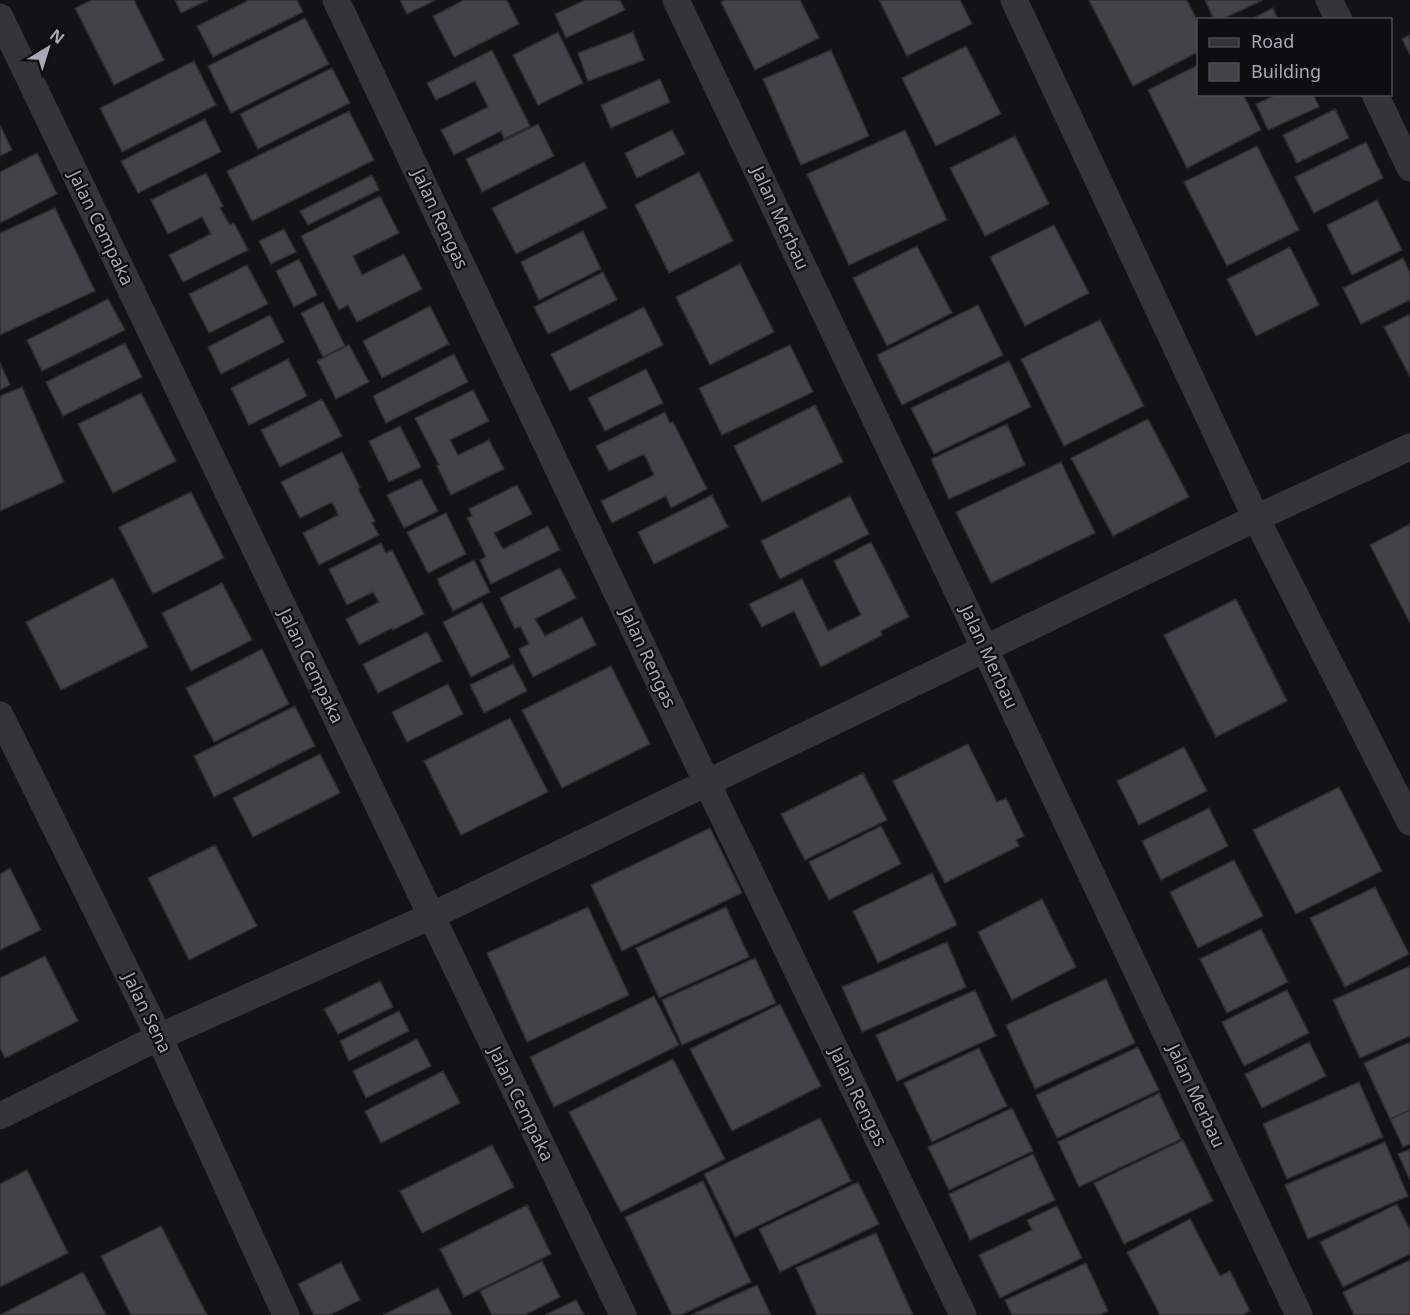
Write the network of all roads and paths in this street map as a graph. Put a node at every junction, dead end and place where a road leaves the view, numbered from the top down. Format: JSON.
{"nodes":[{"id":1,"x":336,"y":0,"type":"edge"},
{"id":2,"x":676,"y":0,"type":"edge"},
{"id":3,"x":1014,"y":0,"type":"edge"},
{"id":4,"x":1329,"y":0,"type":"edge"},
{"id":5,"x":0,"y":16,"type":"edge"},
{"id":6,"x":1338,"y":18,"type":"edge"},
{"id":7,"x":1376,"y":96,"type":"edge"},
{"id":8,"x":1410,"y":168,"type":"edge"},
{"id":9,"x":1410,"y":447,"type":"edge"},
{"id":10,"x":1256,"y":518,"type":"junction"},
{"id":11,"x":985,"y":649,"type":"junction"},
{"id":12,"x":0,"y":715,"type":"edge"},
{"id":13,"x":707,"y":783,"type":"junction"},
{"id":14,"x":1410,"y":822,"type":"edge"},
{"id":15,"x":431,"y":916,"type":"junction"},
{"id":16,"x":159,"y":1036,"type":"junction"},
{"id":17,"x":0,"y":1116,"type":"edge"},
{"id":18,"x":286,"y":1315,"type":"edge"},
{"id":19,"x":623,"y":1315,"type":"edge"},
{"id":20,"x":963,"y":1315,"type":"edge"},
{"id":21,"x":1299,"y":1315,"type":"edge"}],
"edges":[{"from":1,"to":13,"type":"street","name":"Jalan Rengas"},
{"from":2,"to":11,"type":"street","name":"Jalan Merbau"},
{"from":3,"to":10,"type":"street"},
{"from":4,"to":6,"type":"street"},
{"from":5,"to":15,"type":"street","name":"Jalan Cempaka"},
{"from":7,"to":8,"type":"street"},
{"from":9,"to":10,"type":"street"},
{"from":10,"to":11,"type":"street"},
{"from":10,"to":14,"type":"street"},
{"from":11,"to":13,"type":"street"},
{"from":11,"to":21,"type":"street","name":"Jalan Merbau"},
{"from":12,"to":16,"type":"street","name":"Jalan Sena"},
{"from":13,"to":15,"type":"street"},
{"from":13,"to":20,"type":"street","name":"Jalan Rengas"},
{"from":15,"to":16,"type":"street"},
{"from":15,"to":19,"type":"street","name":"Jalan Cempaka"},
{"from":16,"to":17,"type":"street"},
{"from":16,"to":18,"type":"street","name":"Jalan Sena"}]}
